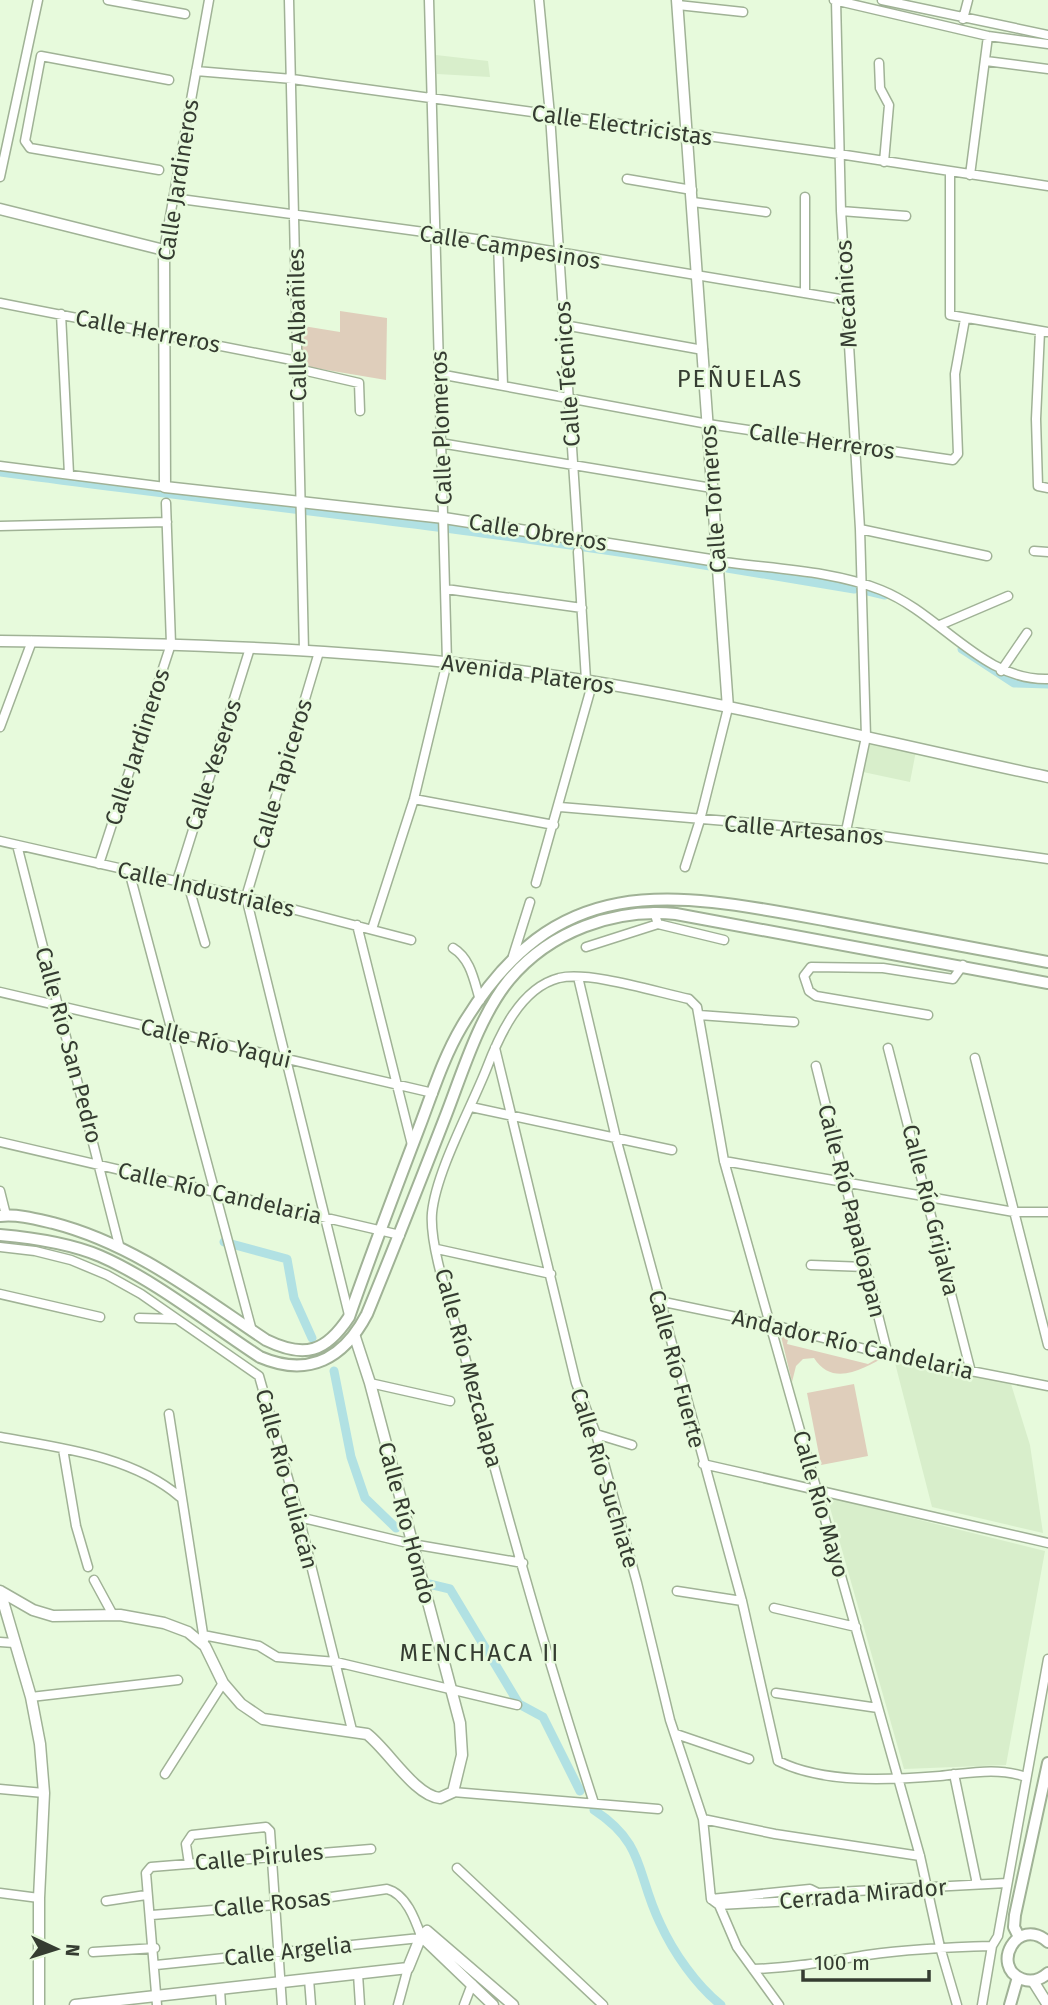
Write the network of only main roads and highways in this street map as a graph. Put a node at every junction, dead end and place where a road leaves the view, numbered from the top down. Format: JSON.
{"nodes":[{"id":1,"x":1048,"y":962,"type":"edge"},
{"id":2,"x":1048,"y":983,"type":"edge"},
{"id":3,"x":3,"y":1215,"type":"edge"},
{"id":4,"x":0,"y":1235,"type":"edge"},
{"id":5,"x":1048,"y":1763,"type":"edge"},
{"id":6,"x":1019,"y":1937,"type":"junction"},
{"id":7,"x":1048,"y":1942,"type":"edge"},
{"id":8,"x":1048,"y":1973,"type":"edge"},
{"id":9,"x":1018,"y":1977,"type":"junction"},
{"id":10,"x":1010,"y":2005,"type":"edge"}],
"edges":[{"from":1,"to":3,"type":"main road"},
{"from":2,"to":4,"type":"main road"},
{"from":5,"to":6,"type":"main road"},
{"from":6,"to":7,"type":"main road"},
{"from":6,"to":9,"type":"main road"},
{"from":8,"to":9,"type":"main road"},
{"from":9,"to":10,"type":"main road"}]}
